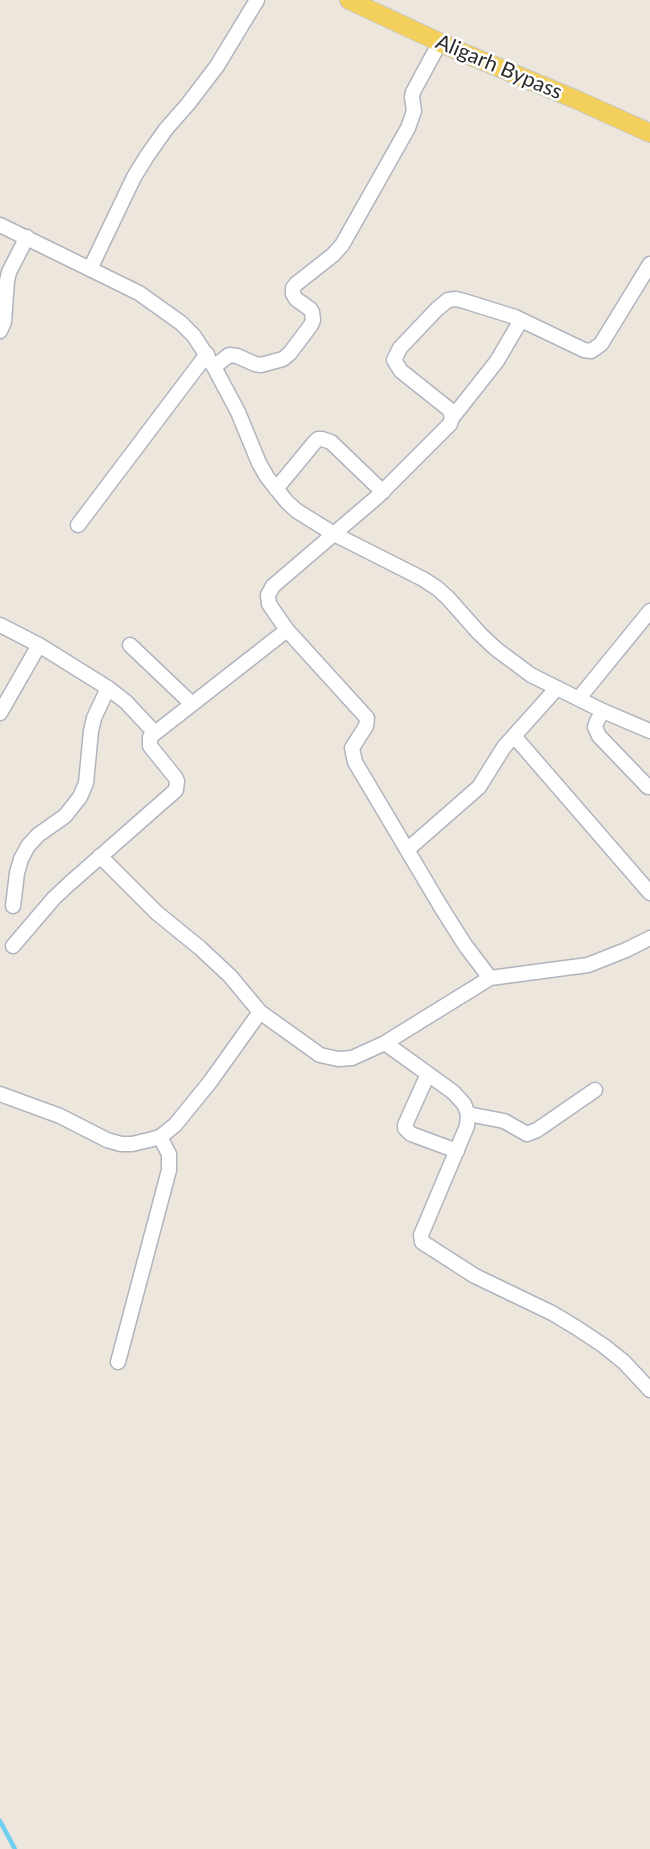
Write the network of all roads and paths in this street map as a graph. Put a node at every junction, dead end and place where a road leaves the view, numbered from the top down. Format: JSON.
{"nodes":[{"id":1,"x":257,"y":0,"type":"edge"},
{"id":2,"x":349,"y":0,"type":"edge"},
{"id":3,"x":440,"y":42,"type":"junction"},
{"id":4,"x":650,"y":133,"type":"edge"},
{"id":5,"x":0,"y":225,"type":"edge"},
{"id":6,"x":27,"y":237,"type":"junction"},
{"id":7,"x":650,"y":264,"type":"edge"},
{"id":8,"x":90,"y":269,"type":"junction"},
{"id":9,"x":522,"y":320,"type":"junction"},
{"id":10,"x":0,"y":331,"type":"edge"},
{"id":11,"x":210,"y":360,"type":"junction"},
{"id":12,"x":452,"y":418,"type":"junction"},
{"id":13,"x":276,"y":489,"type":"junction"},
{"id":14,"x":383,"y":492,"type":"junction"},
{"id":15,"x":78,"y":525,"type":"dead end"},
{"id":16,"x":334,"y":534,"type":"junction"},
{"id":17,"x":650,"y":611,"type":"edge"},
{"id":18,"x":0,"y":625,"type":"edge"},
{"id":19,"x":287,"y":630,"type":"junction"},
{"id":20,"x":39,"y":645,"type":"junction"},
{"id":21,"x":130,"y":645,"type":"dead end"},
{"id":22,"x":108,"y":688,"type":"junction"},
{"id":23,"x":557,"y":688,"type":"junction"},
{"id":24,"x":579,"y":698,"type":"junction"},
{"id":25,"x":192,"y":704,"type":"junction"},
{"id":26,"x":603,"y":711,"type":"junction"},
{"id":27,"x":0,"y":713,"type":"edge"},
{"id":28,"x":650,"y":731,"type":"edge"},
{"id":29,"x":155,"y":733,"type":"junction"},
{"id":30,"x":514,"y":736,"type":"junction"},
{"id":31,"x":648,"y":787,"type":"dead end"},
{"id":32,"x":407,"y":850,"type":"junction"},
{"id":33,"x":100,"y":856,"type":"junction"},
{"id":34,"x":650,"y":892,"type":"edge"},
{"id":35,"x":13,"y":906,"type":"dead end"},
{"id":36,"x":650,"y":938,"type":"edge"},
{"id":37,"x":13,"y":946,"type":"dead end"},
{"id":38,"x":490,"y":978,"type":"junction"},
{"id":39,"x":260,"y":1012,"type":"junction"},
{"id":40,"x":385,"y":1043,"type":"junction"},
{"id":41,"x":428,"y":1074,"type":"junction"},
{"id":42,"x":595,"y":1090,"type":"dead end"},
{"id":43,"x":0,"y":1094,"type":"edge"},
{"id":44,"x":468,"y":1114,"type":"junction"},
{"id":45,"x":160,"y":1137,"type":"junction"},
{"id":46,"x":457,"y":1151,"type":"junction"},
{"id":47,"x":118,"y":1362,"type":"dead end"},
{"id":48,"x":650,"y":1390,"type":"edge"}],
"edges":[{"from":1,"to":8,"type":"street"},
{"from":2,"to":3,"type":"main road","name":"Aligarh Bypass"},
{"from":3,"to":4,"type":"main road","name":"Aligarh Bypass"},
{"from":3,"to":11,"type":"street"},
{"from":5,"to":6,"type":"street"},
{"from":6,"to":8,"type":"street"},
{"from":6,"to":10,"type":"street"},
{"from":7,"to":9,"type":"street"},
{"from":8,"to":11,"type":"street"},
{"from":9,"to":12,"type":"street"},
{"from":9,"to":12,"type":"street"},
{"from":11,"to":13,"type":"street"},
{"from":11,"to":15,"type":"street"},
{"from":12,"to":14,"type":"street"},
{"from":13,"to":14,"type":"street"},
{"from":13,"to":16,"type":"street"},
{"from":14,"to":16,"type":"street"},
{"from":16,"to":19,"type":"street"},
{"from":16,"to":23,"type":"street"},
{"from":17,"to":24,"type":"street"},
{"from":18,"to":20,"type":"street"},
{"from":19,"to":25,"type":"street"},
{"from":19,"to":32,"type":"street"},
{"from":20,"to":22,"type":"street"},
{"from":20,"to":27,"type":"street"},
{"from":21,"to":25,"type":"street"},
{"from":22,"to":29,"type":"street"},
{"from":22,"to":35,"type":"street"},
{"from":23,"to":24,"type":"street"},
{"from":23,"to":30,"type":"street"},
{"from":24,"to":26,"type":"street"},
{"from":25,"to":29,"type":"street"},
{"from":26,"to":28,"type":"street"},
{"from":26,"to":31,"type":"street"},
{"from":29,"to":33,"type":"street"},
{"from":30,"to":32,"type":"street"},
{"from":30,"to":34,"type":"street"},
{"from":32,"to":38,"type":"street"},
{"from":33,"to":37,"type":"street"},
{"from":33,"to":39,"type":"street"},
{"from":36,"to":38,"type":"street"},
{"from":38,"to":40,"type":"street"},
{"from":39,"to":40,"type":"street"},
{"from":39,"to":45,"type":"street"},
{"from":40,"to":41,"type":"street"},
{"from":41,"to":44,"type":"street"},
{"from":41,"to":46,"type":"street"},
{"from":42,"to":44,"type":"street"},
{"from":43,"to":45,"type":"street"},
{"from":44,"to":46,"type":"street"},
{"from":45,"to":47,"type":"street"},
{"from":46,"to":48,"type":"street"}]}
